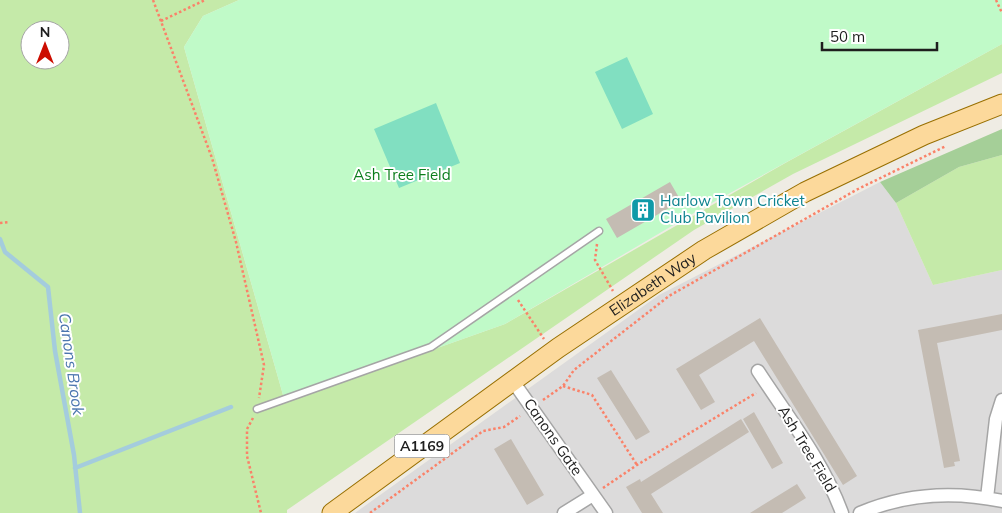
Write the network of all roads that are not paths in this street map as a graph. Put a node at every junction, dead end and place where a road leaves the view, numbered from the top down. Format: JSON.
{"nodes":[{"id":1,"x":1002,"y":104,"type":"edge"},
{"id":2,"x":599,"y":231,"type":"road end"},
{"id":3,"x":758,"y":371,"type":"dead end"},
{"id":4,"x":512,"y":380,"type":"junction"},
{"id":5,"x":1002,"y":400,"type":"edge"},
{"id":6,"x":257,"y":409,"type":"road end"},
{"id":7,"x":593,"y":494,"type":"junction"},
{"id":8,"x":987,"y":498,"type":"junction"},
{"id":9,"x":1002,"y":501,"type":"edge"},
{"id":10,"x":332,"y":513,"type":"edge"},
{"id":11,"x":564,"y":513,"type":"edge"},
{"id":12,"x":606,"y":513,"type":"edge"},
{"id":13,"x":842,"y":513,"type":"edge"},
{"id":14,"x":860,"y":513,"type":"edge"}],
"edges":[{"from":1,"to":4,"type":"main road","name":"Elizabeth Way","number":"A1169"},
{"from":2,"to":6,"type":"lane"},
{"from":3,"to":13,"type":"street","name":"Ash Tree Field"},
{"from":4,"to":7,"type":"street","name":"Canons Gate"},
{"from":4,"to":10,"type":"main road","name":"Elizabeth Way","number":"A1169"},
{"from":5,"to":8,"type":"street"},
{"from":7,"to":11,"type":"street"},
{"from":7,"to":12,"type":"street","name":"Canons Gate"},
{"from":8,"to":9,"type":"street"},
{"from":8,"to":14,"type":"street"}]}
